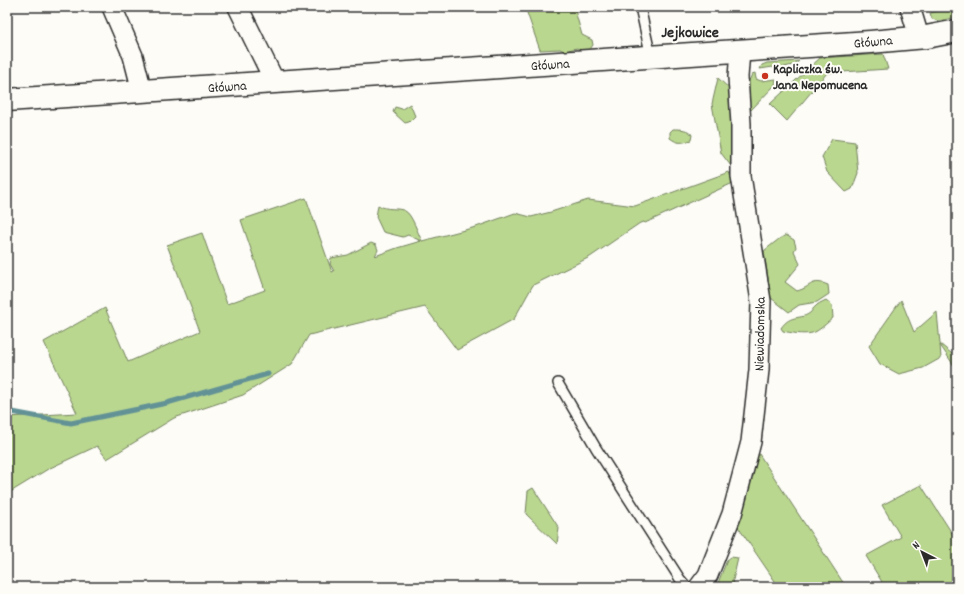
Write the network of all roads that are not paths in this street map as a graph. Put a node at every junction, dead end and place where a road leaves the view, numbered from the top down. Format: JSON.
{"nodes":[{"id":1,"x":112,"y":7,"type":"edge"},
{"id":2,"x":238,"y":7,"type":"edge"},
{"id":3,"x":640,"y":7,"type":"edge"},
{"id":4,"x":910,"y":7,"type":"edge"},
{"id":5,"x":957,"y":31,"type":"edge"},
{"id":6,"x":919,"y":38,"type":"junction"},
{"id":7,"x":740,"y":51,"type":"junction"},
{"id":8,"x":651,"y":58,"type":"junction"},
{"id":9,"x":273,"y":83,"type":"junction"},
{"id":10,"x":142,"y":91,"type":"junction"},
{"id":11,"x":7,"y":100,"type":"edge"},
{"id":12,"x":558,"y":383,"type":"dead end"},
{"id":13,"x":706,"y":583,"type":"edge"},
{"id":14,"x":686,"y":587,"type":"edge"}],
"edges":[{"from":1,"to":10,"type":"street"},
{"from":2,"to":9,"type":"street"},
{"from":3,"to":8,"type":"lane"},
{"from":4,"to":6,"type":"street"},
{"from":5,"to":6,"type":"street","name":"Główna"},
{"from":6,"to":7,"type":"street","name":"Główna"},
{"from":7,"to":8,"type":"street","name":"Główna"},
{"from":7,"to":13,"type":"street","name":"Niewiadomska"},
{"from":8,"to":9,"type":"street","name":"Główna"},
{"from":9,"to":10,"type":"street","name":"Główna"},
{"from":10,"to":11,"type":"street","name":"Główna"},
{"from":12,"to":14,"type":"lane"}]}
